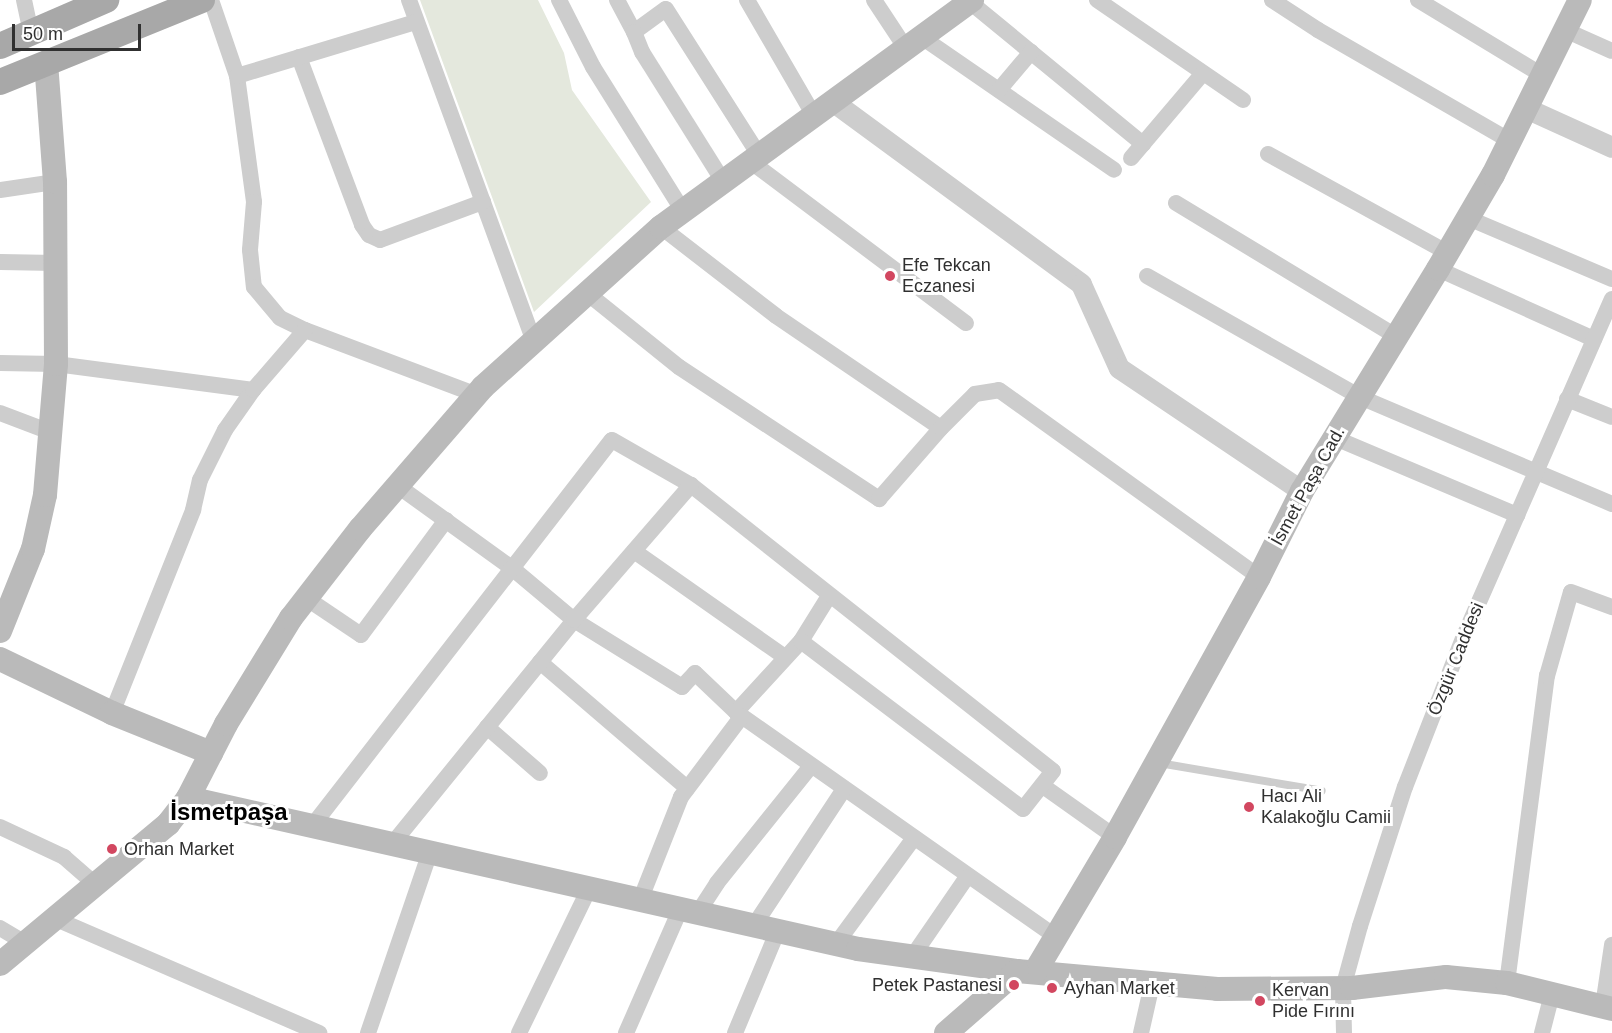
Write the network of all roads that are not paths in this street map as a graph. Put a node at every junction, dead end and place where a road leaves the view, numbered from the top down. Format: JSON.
{"nodes":[{"id":1,"x":24,"y":0,"type":"edge"},
{"id":2,"x":106,"y":0,"type":"edge"},
{"id":3,"x":202,"y":0,"type":"edge"},
{"id":4,"x":211,"y":0,"type":"edge"},
{"id":5,"x":409,"y":0,"type":"edge"},
{"id":6,"x":559,"y":0,"type":"edge"},
{"id":7,"x":617,"y":0,"type":"edge"},
{"id":8,"x":747,"y":0,"type":"edge"},
{"id":9,"x":874,"y":0,"type":"edge"},
{"id":10,"x":1097,"y":0,"type":"edge"},
{"id":11,"x":1272,"y":0,"type":"edge"},
{"id":12,"x":1418,"y":0,"type":"edge"},
{"id":13,"x":1580,"y":0,"type":"edge"},
{"id":14,"x":971,"y":1,"type":"edge"},
{"id":15,"x":416,"y":22,"type":"junction"},
{"id":16,"x":1565,"y":30,"type":"junction"},
{"id":17,"x":634,"y":32,"type":"junction"},
{"id":18,"x":31,"y":33,"type":"junction"},
{"id":19,"x":915,"y":44,"type":"junction"},
{"id":20,"x":0,"y":46,"type":"edge"},
{"id":21,"x":1612,"y":51,"type":"edge"},
{"id":22,"x":1030,"y":52,"type":"junction"},
{"id":23,"x":299,"y":57,"type":"junction"},
{"id":24,"x":46,"y":63,"type":"junction"},
{"id":25,"x":1203,"y":73,"type":"junction"},
{"id":26,"x":1542,"y":75,"type":"junction"},
{"id":27,"x":237,"y":76,"type":"junction"},
{"id":28,"x":0,"y":82,"type":"edge"},
{"id":29,"x":999,"y":90,"type":"junction"},
{"id":30,"x":1243,"y":100,"type":"dead end"},
{"id":31,"x":835,"y":103,"type":"junction"},
{"id":32,"x":1526,"y":108,"type":"junction"},
{"id":33,"x":813,"y":114,"type":"junction"},
{"id":34,"x":1510,"y":141,"type":"junction"},
{"id":35,"x":1143,"y":144,"type":"junction"},
{"id":36,"x":1612,"y":147,"type":"edge"},
{"id":37,"x":1268,"y":154,"type":"dead end"},
{"id":38,"x":754,"y":158,"type":"junction"},
{"id":39,"x":1131,"y":158,"type":"dead end"},
{"id":40,"x":1114,"y":170,"type":"dead end"},
{"id":41,"x":723,"y":181,"type":"junction"},
{"id":42,"x":54,"y":182,"type":"junction"},
{"id":43,"x":0,"y":190,"type":"edge"},
{"id":44,"x":483,"y":202,"type":"junction"},
{"id":45,"x":1176,"y":203,"type":"dead end"},
{"id":46,"x":683,"y":211,"type":"junction"},
{"id":47,"x":1468,"y":218,"type":"junction"},
{"id":48,"x":661,"y":227,"type":"junction"},
{"id":49,"x":1443,"y":261,"type":"junction"},
{"id":50,"x":0,"y":262,"type":"edge"},
{"id":51,"x":56,"y":263,"type":"junction"},
{"id":52,"x":1147,"y":276,"type":"dead end"},
{"id":53,"x":1612,"y":279,"type":"edge"},
{"id":54,"x":587,"y":293,"type":"junction"},
{"id":55,"x":1612,"y":299,"type":"edge"},
{"id":56,"x":966,"y":323,"type":"dead end"},
{"id":57,"x":305,"y":330,"type":"junction"},
{"id":58,"x":1397,"y":337,"type":"junction"},
{"id":59,"x":1594,"y":339,"type":"junction"},
{"id":60,"x":534,"y":340,"type":"junction"},
{"id":61,"x":0,"y":363,"type":"edge"},
{"id":62,"x":56,"y":364,"type":"junction"},
{"id":63,"x":253,"y":390,"type":"junction"},
{"id":64,"x":477,"y":395,"type":"junction"},
{"id":65,"x":1360,"y":397,"type":"junction"},
{"id":66,"x":1567,"y":399,"type":"junction"},
{"id":67,"x":0,"y":412,"type":"edge"},
{"id":68,"x":1612,"y":417,"type":"edge"},
{"id":69,"x":941,"y":428,"type":"junction"},
{"id":70,"x":50,"y":432,"type":"junction"},
{"id":71,"x":1335,"y":438,"type":"junction"},
{"id":72,"x":1536,"y":471,"type":"junction"},
{"id":73,"x":691,"y":485,"type":"junction"},
{"id":74,"x":398,"y":486,"type":"junction"},
{"id":75,"x":1302,"y":491,"type":"junction"},
{"id":76,"x":1612,"y":504,"type":"edge"},
{"id":77,"x":1517,"y":515,"type":"junction"},
{"id":78,"x":446,"y":520,"type":"junction"},
{"id":79,"x":634,"y":551,"type":"junction"},
{"id":80,"x":513,"y":569,"type":"junction"},
{"id":81,"x":1259,"y":577,"type":"junction"},
{"id":82,"x":829,"y":596,"type":"junction"},
{"id":83,"x":306,"y":598,"type":"junction"},
{"id":84,"x":1612,"y":607,"type":"edge"},
{"id":85,"x":574,"y":620,"type":"junction"},
{"id":86,"x":0,"y":631,"type":"edge"},
{"id":87,"x":801,"y":641,"type":"junction"},
{"id":88,"x":785,"y":657,"type":"junction"},
{"id":89,"x":0,"y":659,"type":"edge"},
{"id":90,"x":540,"y":662,"type":"junction"},
{"id":91,"x":112,"y":713,"type":"junction"},
{"id":92,"x":739,"y":714,"type":"junction"},
{"id":93,"x":487,"y":727,"type":"junction"},
{"id":94,"x":211,"y":753,"type":"junction"},
{"id":95,"x":1156,"y":763,"type":"junction"},
{"id":96,"x":811,"y":766,"type":"junction"},
{"id":97,"x":540,"y":773,"type":"dead end"},
{"id":98,"x":1043,"y":786,"type":"junction"},
{"id":99,"x":687,"y":788,"type":"junction"},
{"id":100,"x":844,"y":789,"type":"junction"},
{"id":101,"x":1322,"y":791,"type":"dead end"},
{"id":102,"x":188,"y":798,"type":"junction"},
{"id":103,"x":313,"y":825,"type":"junction"},
{"id":104,"x":0,"y":827,"type":"edge"},
{"id":105,"x":1115,"y":837,"type":"junction"},
{"id":106,"x":914,"y":838,"type":"junction"},
{"id":107,"x":393,"y":843,"type":"junction"},
{"id":108,"x":430,"y":852,"type":"junction"},
{"id":109,"x":967,"y":877,"type":"junction"},
{"id":110,"x":96,"y":885,"type":"junction"},
{"id":111,"x":590,"y":887,"type":"junction"},
{"id":112,"x":641,"y":898,"type":"junction"},
{"id":113,"x":690,"y":909,"type":"junction"},
{"id":114,"x":56,"y":919,"type":"junction"},
{"id":115,"x":755,"y":924,"type":"junction"},
{"id":116,"x":0,"y":928,"type":"edge"},
{"id":117,"x":778,"y":930,"type":"junction"},
{"id":118,"x":1056,"y":937,"type":"junction"},
{"id":119,"x":27,"y":944,"type":"junction"},
{"id":120,"x":836,"y":944,"type":"junction"},
{"id":121,"x":1612,"y":945,"type":"edge"},
{"id":122,"x":912,"y":957,"type":"junction"},
{"id":123,"x":0,"y":964,"type":"edge"},
{"id":124,"x":1026,"y":972,"type":"junction"},
{"id":125,"x":1507,"y":983,"type":"junction"},
{"id":126,"x":1152,"y":984,"type":"junction"},
{"id":127,"x":1343,"y":988,"type":"junction"},
{"id":128,"x":1552,"y":994,"type":"junction"},
{"id":129,"x":1608,"y":1007,"type":"edge"},
{"id":130,"x":319,"y":1033,"type":"edge"},
{"id":131,"x":368,"y":1033,"type":"edge"},
{"id":132,"x":519,"y":1033,"type":"edge"},
{"id":133,"x":626,"y":1033,"type":"edge"},
{"id":134,"x":735,"y":1033,"type":"edge"},
{"id":135,"x":945,"y":1033,"type":"edge"},
{"id":136,"x":1141,"y":1033,"type":"edge"},
{"id":137,"x":1344,"y":1033,"type":"edge"},
{"id":138,"x":1542,"y":1033,"type":"edge"}],
"edges":[{"from":1,"to":18,"type":"street"},
{"from":2,"to":18,"type":"main road"},
{"from":3,"to":24,"type":"main road"},
{"from":4,"to":27,"type":"street"},
{"from":5,"to":15,"type":"street"},
{"from":6,"to":46,"type":"street"},
{"from":7,"to":17,"type":"street"},
{"from":8,"to":33,"type":"street"},
{"from":9,"to":19,"type":"street"},
{"from":10,"to":25,"type":"street"},
{"from":11,"to":34,"type":"street"},
{"from":12,"to":26,"type":"street"},
{"from":13,"to":16,"type":"main road","name":"İsmet Paşa Cad."},
{"from":14,"to":19,"type":"main road"},
{"from":14,"to":22,"type":"street"},
{"from":15,"to":23,"type":"street"},
{"from":15,"to":44,"type":"street"},
{"from":16,"to":21,"type":"street"},
{"from":16,"to":26,"type":"main road","name":"İsmet Paşa Cad."},
{"from":17,"to":38,"type":"street"},
{"from":17,"to":41,"type":"street"},
{"from":18,"to":20,"type":"main road"},
{"from":19,"to":29,"type":"street"},
{"from":19,"to":31,"type":"main road"},
{"from":22,"to":29,"type":"street"},
{"from":22,"to":35,"type":"street"},
{"from":23,"to":27,"type":"street"},
{"from":23,"to":44,"type":"street"},
{"from":24,"to":28,"type":"main road"},
{"from":24,"to":42,"type":"main road"},
{"from":25,"to":30,"type":"street"},
{"from":25,"to":35,"type":"street"},
{"from":26,"to":32,"type":"main road","name":"İsmet Paşa Cad."},
{"from":27,"to":57,"type":"street"},
{"from":29,"to":40,"type":"street"},
{"from":31,"to":33,"type":"main road"},
{"from":31,"to":75,"type":"street"},
{"from":32,"to":34,"type":"main road","name":"İsmet Paşa Cad."},
{"from":32,"to":36,"type":"street"},
{"from":33,"to":38,"type":"main road"},
{"from":34,"to":47,"type":"main road","name":"İsmet Paşa Cad."},
{"from":35,"to":39,"type":"street"},
{"from":37,"to":49,"type":"street"},
{"from":38,"to":41,"type":"main road"},
{"from":38,"to":56,"type":"street"},
{"from":41,"to":46,"type":"main road"},
{"from":42,"to":43,"type":"street"},
{"from":42,"to":51,"type":"main road"},
{"from":44,"to":60,"type":"street"},
{"from":45,"to":58,"type":"street"},
{"from":46,"to":48,"type":"main road"},
{"from":47,"to":49,"type":"main road","name":"İsmet Paşa Cad."},
{"from":47,"to":53,"type":"street"},
{"from":48,"to":54,"type":"main road"},
{"from":48,"to":69,"type":"street"},
{"from":49,"to":58,"type":"main road","name":"İsmet Paşa Cad."},
{"from":49,"to":59,"type":"street"},
{"from":50,"to":51,"type":"street"},
{"from":51,"to":62,"type":"main road"},
{"from":52,"to":65,"type":"street"},
{"from":54,"to":60,"type":"main road"},
{"from":54,"to":69,"type":"street"},
{"from":55,"to":59,"type":"street","name":"Özgür Caddesi"},
{"from":57,"to":63,"type":"street"},
{"from":57,"to":64,"type":"street"},
{"from":58,"to":65,"type":"main road","name":"İsmet Paşa Cad."},
{"from":59,"to":66,"type":"street","name":"Özgür Caddesi"},
{"from":60,"to":64,"type":"main road"},
{"from":61,"to":62,"type":"street"},
{"from":62,"to":63,"type":"street"},
{"from":62,"to":70,"type":"main road"},
{"from":63,"to":91,"type":"street"},
{"from":64,"to":74,"type":"main road"},
{"from":65,"to":71,"type":"main road","name":"İsmet Paşa Cad."},
{"from":65,"to":72,"type":"street"},
{"from":66,"to":68,"type":"street"},
{"from":66,"to":72,"type":"street","name":"Özgür Caddesi"},
{"from":67,"to":70,"type":"street"},
{"from":69,"to":81,"type":"street"},
{"from":70,"to":86,"type":"main road"},
{"from":71,"to":75,"type":"main road","name":"İsmet Paşa Cad."},
{"from":71,"to":77,"type":"street"},
{"from":72,"to":76,"type":"street"},
{"from":72,"to":77,"type":"street","name":"Özgür Caddesi"},
{"from":73,"to":79,"type":"street"},
{"from":73,"to":80,"type":"street"},
{"from":73,"to":82,"type":"street"},
{"from":74,"to":78,"type":"street"},
{"from":74,"to":83,"type":"main road"},
{"from":75,"to":81,"type":"main road","name":"İsmet Paşa Cad."},
{"from":77,"to":127,"type":"street","name":"Özgür Caddesi"},
{"from":78,"to":80,"type":"street"},
{"from":78,"to":83,"type":"street"},
{"from":79,"to":85,"type":"street"},
{"from":79,"to":88,"type":"street"},
{"from":80,"to":85,"type":"street"},
{"from":80,"to":103,"type":"street"},
{"from":81,"to":95,"type":"main road","name":"İsmet Paşa Cad."},
{"from":82,"to":87,"type":"street"},
{"from":82,"to":98,"type":"street"},
{"from":83,"to":94,"type":"main road"},
{"from":84,"to":125,"type":"street"},
{"from":85,"to":90,"type":"street"},
{"from":85,"to":92,"type":"street"},
{"from":87,"to":88,"type":"street"},
{"from":87,"to":98,"type":"street"},
{"from":88,"to":92,"type":"street"},
{"from":89,"to":91,"type":"main road"},
{"from":90,"to":93,"type":"street"},
{"from":90,"to":99,"type":"street"},
{"from":91,"to":94,"type":"main road"},
{"from":92,"to":96,"type":"street"},
{"from":92,"to":99,"type":"street"},
{"from":93,"to":97,"type":"street"},
{"from":93,"to":107,"type":"street"},
{"from":94,"to":102,"type":"main road"},
{"from":95,"to":101,"type":"lane"},
{"from":95,"to":105,"type":"main road","name":"İsmet Paşa Cad."},
{"from":96,"to":100,"type":"street"},
{"from":96,"to":113,"type":"street"},
{"from":98,"to":105,"type":"street"},
{"from":99,"to":112,"type":"street"},
{"from":100,"to":106,"type":"street"},
{"from":100,"to":115,"type":"street"},
{"from":102,"to":103,"type":"main road"},
{"from":102,"to":110,"type":"main road"},
{"from":103,"to":107,"type":"main road"},
{"from":104,"to":110,"type":"street"},
{"from":105,"to":118,"type":"main road","name":"İsmet Paşa Cad."},
{"from":106,"to":109,"type":"street"},
{"from":106,"to":120,"type":"street"},
{"from":107,"to":108,"type":"main road"},
{"from":108,"to":111,"type":"main road"},
{"from":108,"to":131,"type":"street"},
{"from":109,"to":118,"type":"street"},
{"from":109,"to":122,"type":"street"},
{"from":110,"to":114,"type":"main road"},
{"from":111,"to":112,"type":"main road"},
{"from":111,"to":132,"type":"street"},
{"from":112,"to":113,"type":"main road"},
{"from":113,"to":115,"type":"main road"},
{"from":113,"to":133,"type":"street"},
{"from":114,"to":119,"type":"main road"},
{"from":114,"to":130,"type":"street"},
{"from":115,"to":117,"type":"main road"},
{"from":116,"to":119,"type":"street"},
{"from":117,"to":120,"type":"main road"},
{"from":117,"to":134,"type":"street"},
{"from":118,"to":124,"type":"main road","name":"İsmet Paşa Cad."},
{"from":119,"to":123,"type":"main road"},
{"from":120,"to":122,"type":"main road"},
{"from":121,"to":129,"type":"street"},
{"from":122,"to":124,"type":"main road"},
{"from":124,"to":126,"type":"main road"},
{"from":124,"to":135,"type":"main road","name":"İsmet Paşa Cad."},
{"from":125,"to":127,"type":"main road"},
{"from":125,"to":128,"type":"main road"},
{"from":126,"to":127,"type":"main road"},
{"from":126,"to":136,"type":"street"},
{"from":127,"to":137,"type":"street","name":"Özgür Caddesi"},
{"from":128,"to":129,"type":"main road"},
{"from":128,"to":138,"type":"street"}]}
